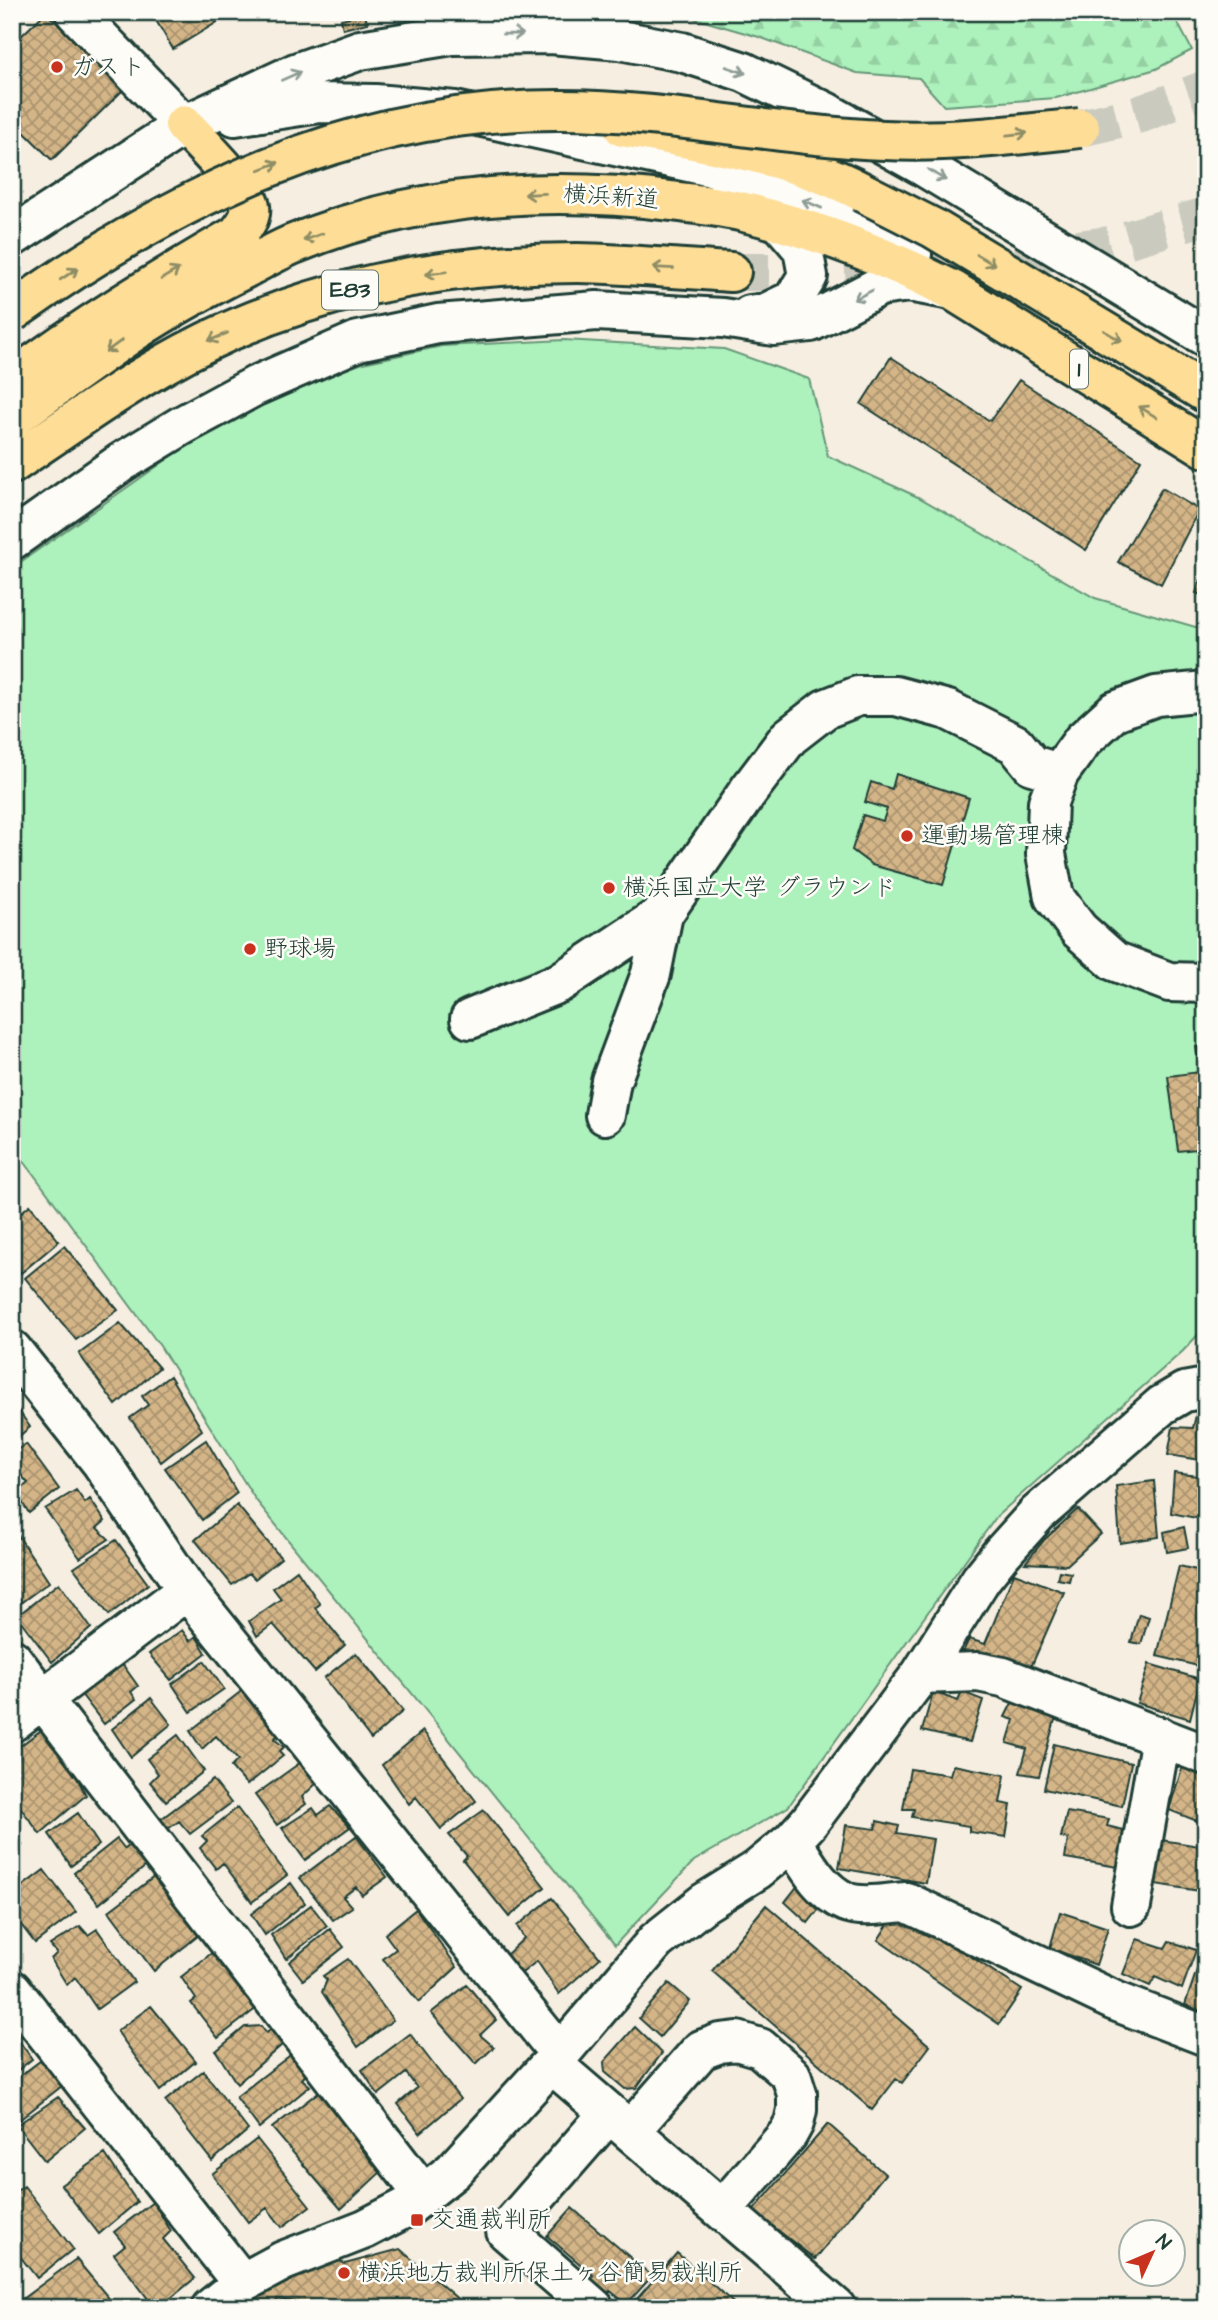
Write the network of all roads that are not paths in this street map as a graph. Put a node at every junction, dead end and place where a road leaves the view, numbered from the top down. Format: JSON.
{"nodes":[{"id":1,"x":75,"y":12,"type":"edge"},
{"id":2,"x":510,"y":111,"type":"junction"},
{"id":3,"x":184,"y":125,"type":"junction"},
{"id":4,"x":1080,"y":128,"type":"tunnel mouth"},
{"id":5,"x":779,"y":221,"type":"junction"},
{"id":6,"x":12,"y":237,"type":"edge"},
{"id":7,"x":842,"y":243,"type":"joint"},
{"id":8,"x":731,"y":272,"type":"tunnel mouth"},
{"id":9,"x":952,"y":290,"type":"junction"},
{"id":10,"x":12,"y":312,"type":"edge"},
{"id":11,"x":723,"y":318,"type":"junction"},
{"id":12,"x":1206,"y":337,"type":"edge"},
{"id":13,"x":12,"y":380,"type":"edge"},
{"id":14,"x":1206,"y":393,"type":"edge"},
{"id":15,"x":12,"y":418,"type":"edge"},
{"id":16,"x":1206,"y":448,"type":"edge"},
{"id":17,"x":12,"y":464,"type":"edge"},
{"id":18,"x":12,"y":540,"type":"edge"},
{"id":19,"x":1206,"y":691,"type":"edge"},
{"id":20,"x":1059,"y":773,"type":"junction"},
{"id":21,"x":663,"y":914,"type":"junction"},
{"id":22,"x":1206,"y":983,"type":"edge"},
{"id":23,"x":470,"y":1019,"type":"dead end"},
{"id":24,"x":605,"y":1115,"type":"dead end"},
{"id":25,"x":12,"y":1350,"type":"edge"},
{"id":26,"x":1206,"y":1388,"type":"edge"},
{"id":27,"x":187,"y":1590,"type":"junction"},
{"id":28,"x":12,"y":1659,"type":"edge"},
{"id":29,"x":921,"y":1674,"type":"junction"},
{"id":30,"x":43,"y":1698,"type":"junction"},
{"id":31,"x":12,"y":1721,"type":"edge"},
{"id":32,"x":1161,"y":1737,"type":"junction"},
{"id":33,"x":1206,"y":1755,"type":"edge"},
{"id":34,"x":792,"y":1841,"type":"junction"},
{"id":35,"x":1131,"y":1906,"type":"dead end"},
{"id":36,"x":12,"y":1990,"type":"edge"},
{"id":37,"x":1206,"y":2036,"type":"edge"},
{"id":38,"x":556,"y":2059,"type":"junction"},
{"id":39,"x":620,"y":2122,"type":"junction"},
{"id":40,"x":423,"y":2194,"type":"junction"},
{"id":41,"x":722,"y":2210,"type":"junction"},
{"id":42,"x":242,"y":2283,"type":"junction"},
{"id":43,"x":211,"y":2308,"type":"edge"},
{"id":44,"x":594,"y":2308,"type":"edge"},
{"id":45,"x":836,"y":2308,"type":"edge"}],
"edges":[{"from":1,"to":3,"type":"street"},
{"from":2,"to":4,"type":"highway","one_way":true,"bridge":true},
{"from":10,"to":2,"type":"highway","one_way":true,"bridge":true},
{"from":2,"to":14,"type":"highway","number":"1","one_way":true,"bridge":true},
{"from":3,"to":6,"type":"street"},
{"from":9,"to":3,"type":"street","one_way":true},
{"from":3,"to":12,"type":"street","one_way":true},
{"from":13,"to":3,"type":"highway","one_way":true},
{"from":5,"to":7,"type":"highway","name":"横浜新道","number":"E83"},
{"from":5,"to":11,"type":"street"},
{"from":5,"to":15,"type":"highway","name":"横浜新道","number":"E83","one_way":true},
{"from":7,"to":9,"type":"highway","name":"横浜新道","number":"1"},
{"from":8,"to":17,"type":"highway","number":"E83","one_way":true},
{"from":9,"to":11,"type":"street","one_way":true},
{"from":16,"to":9,"type":"highway","name":"横浜新道","number":"1","one_way":true},
{"from":11,"to":18,"type":"street"},
{"from":19,"to":20,"type":"street"},
{"from":20,"to":21,"type":"street"},
{"from":20,"to":22,"type":"street"},
{"from":21,"to":23,"type":"street"},
{"from":21,"to":24,"type":"street"},
{"from":25,"to":27,"type":"street"},
{"from":26,"to":29,"type":"street"},
{"from":27,"to":30,"type":"street"},
{"from":27,"to":38,"type":"street"},
{"from":28,"to":30,"type":"street"},
{"from":29,"to":32,"type":"street"},
{"from":29,"to":34,"type":"street"},
{"from":30,"to":31,"type":"street"},
{"from":30,"to":40,"type":"street"},
{"from":32,"to":33,"type":"street"},
{"from":32,"to":35,"type":"street"},
{"from":34,"to":37,"type":"street"},
{"from":34,"to":38,"type":"street"},
{"from":36,"to":42,"type":"street"},
{"from":38,"to":39,"type":"street"},
{"from":38,"to":40,"type":"street"},
{"from":39,"to":41,"type":"street"},
{"from":39,"to":41,"type":"street"},
{"from":39,"to":44,"type":"street"},
{"from":40,"to":42,"type":"street"},
{"from":41,"to":45,"type":"street"},
{"from":42,"to":43,"type":"street"}]}
